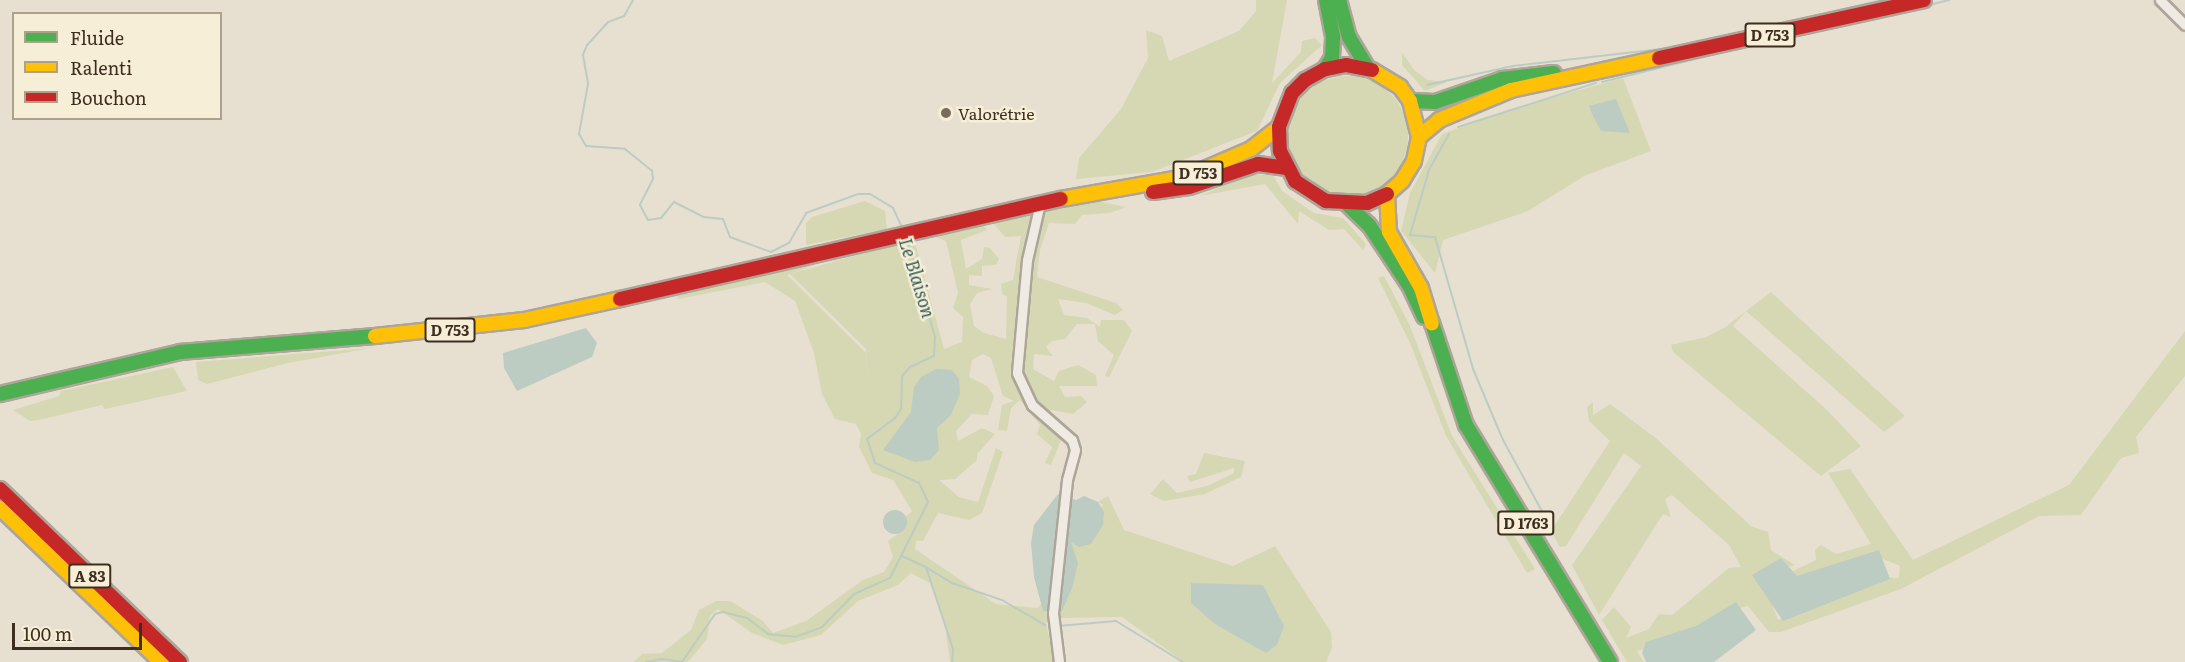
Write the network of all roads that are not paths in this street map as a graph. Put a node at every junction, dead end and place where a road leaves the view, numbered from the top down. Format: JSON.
{"nodes":[{"id":1,"x":1326,"y":0,"type":"edge"},
{"id":2,"x":1339,"y":0,"type":"edge"},
{"id":3,"x":1923,"y":0,"type":"edge"},
{"id":4,"x":2160,"y":0,"type":"edge"},
{"id":5,"x":2185,"y":25,"type":"edge"},
{"id":6,"x":1367,"y":67,"type":"junction"},
{"id":7,"x":1325,"y":69,"type":"junction"},
{"id":8,"x":1616,"y":69,"type":"junction"},
{"id":9,"x":1410,"y":101,"type":"junction"},
{"id":10,"x":1279,"y":128,"type":"junction"},
{"id":11,"x":1419,"y":137,"type":"junction"},
{"id":12,"x":1287,"y":168,"type":"junction"},
{"id":13,"x":1106,"y":193,"type":"junction"},
{"id":14,"x":1388,"y":194,"type":"junction"},
{"id":15,"x":1040,"y":203,"type":"junction"},
{"id":16,"x":1348,"y":205,"type":"junction"},
{"id":17,"x":1449,"y":381,"type":"junction"},
{"id":18,"x":0,"y":394,"type":"edge"},
{"id":19,"x":0,"y":489,"type":"edge"},
{"id":20,"x":0,"y":508,"type":"edge"},
{"id":21,"x":161,"y":662,"type":"edge"},
{"id":22,"x":180,"y":662,"type":"edge"},
{"id":23,"x":1059,"y":662,"type":"edge"},
{"id":24,"x":1610,"y":662,"type":"edge"}],
"edges":[{"from":1,"to":7,"type":"main road"},
{"from":2,"to":6,"type":"main road"},
{"from":3,"to":8,"type":"main road","number":"D 753"},
{"from":4,"to":5,"type":"street"},
{"from":6,"to":7,"type":"main road"},
{"from":6,"to":9,"type":"main road"},
{"from":7,"to":10,"type":"main road"},
{"from":8,"to":9,"type":"main road","number":"D 753"},
{"from":8,"to":11,"type":"main road","number":"D 753"},
{"from":9,"to":11,"type":"main road"},
{"from":10,"to":12,"type":"main road"},
{"from":10,"to":13,"type":"main road","number":"D 753"},
{"from":11,"to":14,"type":"main road"},
{"from":12,"to":13,"type":"main road","number":"D 753"},
{"from":12,"to":16,"type":"main road"},
{"from":13,"to":15,"type":"main road","number":"D 753"},
{"from":14,"to":16,"type":"main road"},
{"from":14,"to":17,"type":"main road","number":"D 1763"},
{"from":15,"to":18,"type":"main road","number":"D 753"},
{"from":15,"to":23,"type":"street"},
{"from":16,"to":17,"type":"main road","number":"D 1763"},
{"from":17,"to":24,"type":"main road","number":"D 1763"},
{"from":19,"to":22,"type":"main road","number":"A 83"},
{"from":20,"to":21,"type":"main road","number":"A 83"}]}
